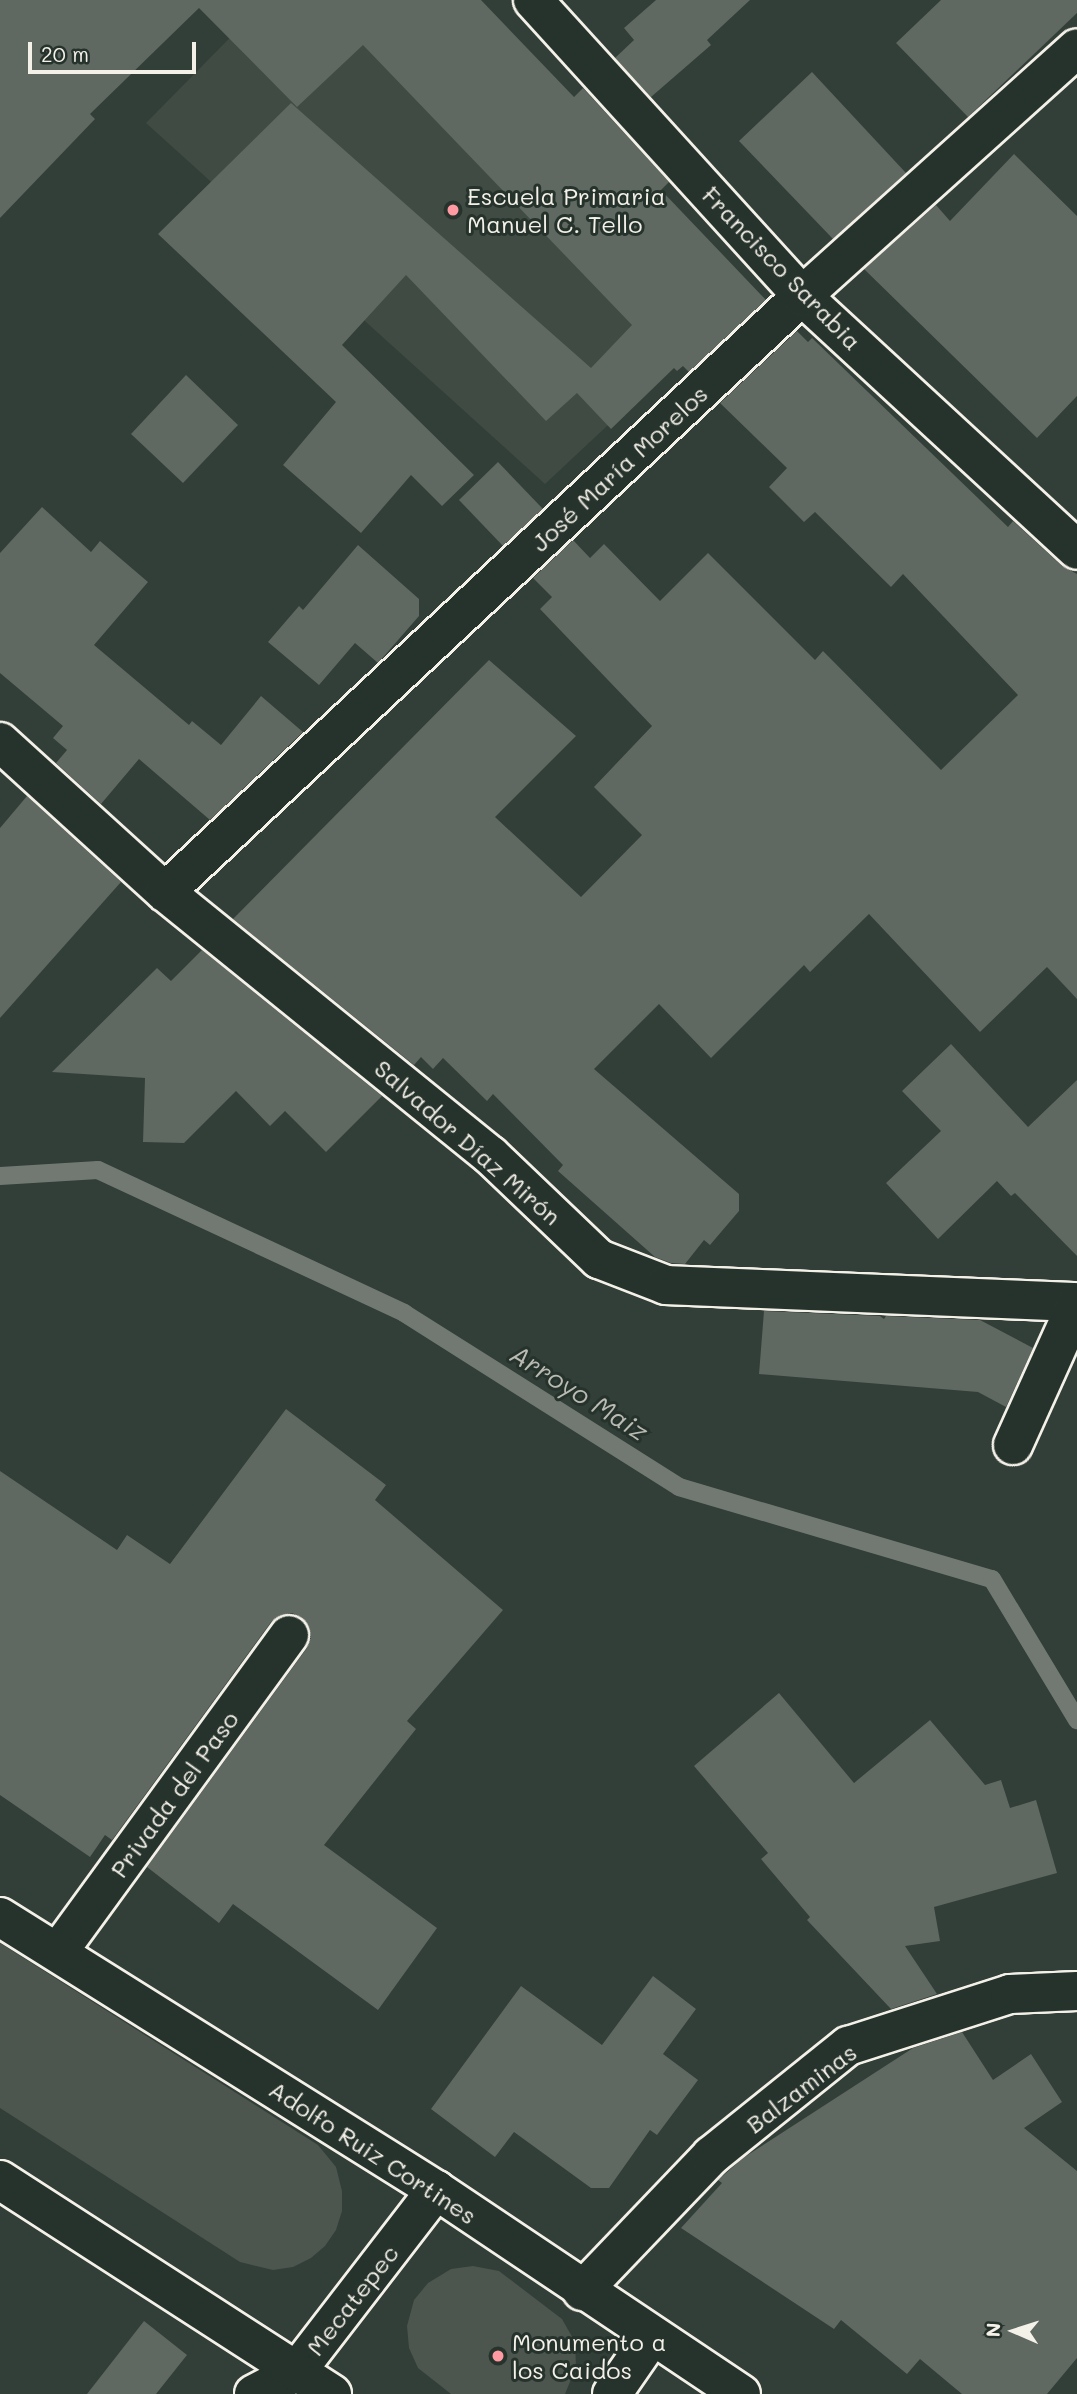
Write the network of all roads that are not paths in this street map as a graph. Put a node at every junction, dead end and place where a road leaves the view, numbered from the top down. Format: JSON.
{"nodes":[{"id":1,"x":538,"y":2,"type":"edge"},
{"id":2,"x":1077,"y":48,"type":"edge"},
{"id":3,"x":802,"y":296,"type":"junction"},
{"id":4,"x":1077,"y":550,"type":"edge"},
{"id":5,"x":0,"y":742,"type":"edge"},
{"id":6,"x":165,"y":892,"type":"junction"},
{"id":7,"x":1077,"y":1302,"type":"edge"},
{"id":8,"x":1013,"y":1445,"type":"dead end"},
{"id":9,"x":289,"y":1635,"type":"dead end"},
{"id":10,"x":0,"y":1917,"type":"edge"},
{"id":11,"x":58,"y":1952,"type":"junction"},
{"id":12,"x":1077,"y":1991,"type":"edge"},
{"id":13,"x":0,"y":2180,"type":"edge"},
{"id":14,"x":436,"y":2190,"type":"junction"},
{"id":15,"x":582,"y":2291,"type":"junction"},
{"id":16,"x":652,"y":2336,"type":"junction"},
{"id":17,"x":296,"y":2372,"type":"junction"},
{"id":18,"x":254,"y":2394,"type":"edge"},
{"id":19,"x":332,"y":2394,"type":"edge"},
{"id":20,"x":612,"y":2394,"type":"edge"},
{"id":21,"x":741,"y":2394,"type":"edge"}],
"edges":[{"from":1,"to":3,"type":"street","name":"Francisco Sarabia"},
{"from":2,"to":3,"type":"street","name":"José María Morelos"},
{"from":3,"to":4,"type":"street","name":"Francisco Sarabia"},
{"from":3,"to":6,"type":"street","name":"José María Morelos"},
{"from":5,"to":6,"type":"street","name":"Salvador Díaz Mirón"},
{"from":6,"to":7,"type":"street","name":"Salvador Díaz Mirón"},
{"from":7,"to":8,"type":"street"},
{"from":9,"to":11,"type":"street","name":"Privada del Paso"},
{"from":10,"to":11,"type":"street","name":"Adolfo Ruiz Cortines"},
{"from":11,"to":14,"type":"street","name":"Adolfo Ruiz Cortines"},
{"from":12,"to":15,"type":"street","name":"Balzaminas"},
{"from":13,"to":17,"type":"street"},
{"from":14,"to":15,"type":"street","name":"Adolfo Ruiz Cortines"},
{"from":14,"to":17,"type":"street","name":"Mecatepec"},
{"from":15,"to":16,"type":"street","name":"Adolfo Ruiz Cortines"},
{"from":16,"to":20,"type":"street"},
{"from":16,"to":21,"type":"street","name":"Adolfo Ruiz Cortines"},
{"from":17,"to":18,"type":"street","name":"Mecatepec"},
{"from":17,"to":19,"type":"street"}]}
